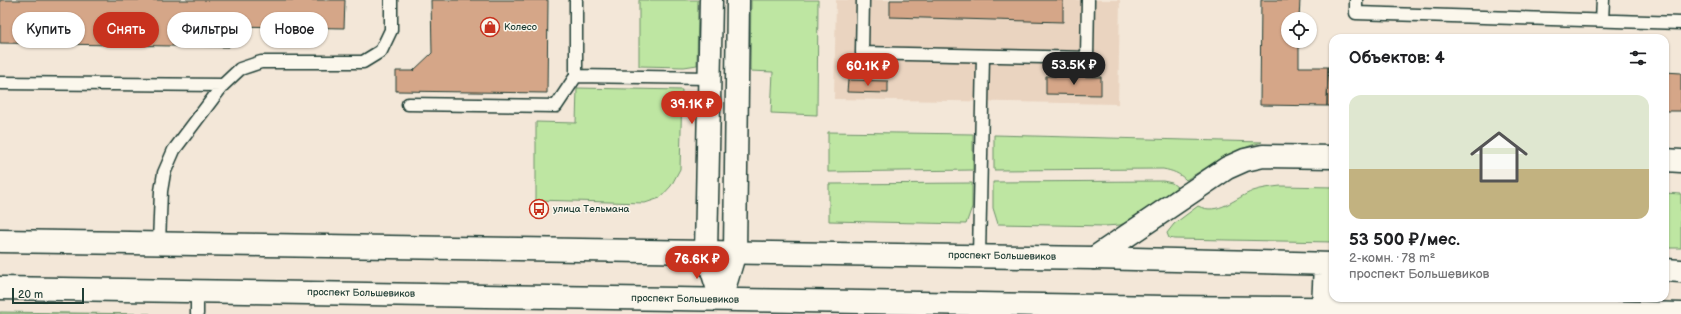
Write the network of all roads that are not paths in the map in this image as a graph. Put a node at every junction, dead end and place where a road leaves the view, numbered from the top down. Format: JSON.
{"nodes":[{"id":1,"x":391,"y":0,"type":"edge"},
{"id":2,"x":576,"y":0,"type":"edge"},
{"id":3,"x":711,"y":0,"type":"edge"},
{"id":4,"x":738,"y":0,"type":"edge"},
{"id":5,"x":863,"y":0,"type":"edge"},
{"id":6,"x":1088,"y":0,"type":"edge"},
{"id":7,"x":1356,"y":0,"type":"edge"},
{"id":8,"x":1602,"y":0,"type":"edge"},
{"id":9,"x":1602,"y":20,"type":"junction"},
{"id":10,"x":1681,"y":22,"type":"edge"},
{"id":11,"x":983,"y":56,"type":"junction"},
{"id":12,"x":576,"y":76,"type":"junction"},
{"id":13,"x":710,"y":78,"type":"junction"},
{"id":14,"x":0,"y":82,"type":"edge"},
{"id":15,"x":223,"y":85,"type":"junction"},
{"id":16,"x":408,"y":104,"type":"dead end"},
{"id":17,"x":1329,"y":157,"type":"edge"},
{"id":18,"x":1669,"y":160,"type":"edge"},
{"id":19,"x":1681,"y":160,"type":"edge"},
{"id":20,"x":0,"y":241,"type":"edge"},
{"id":21,"x":159,"y":243,"type":"junction"},
{"id":22,"x":706,"y":252,"type":"junction"},
{"id":23,"x":735,"y":252,"type":"junction"},
{"id":24,"x":979,"y":256,"type":"junction"},
{"id":25,"x":1094,"y":258,"type":"junction"},
{"id":26,"x":1329,"y":264,"type":"edge"},
{"id":27,"x":1669,"y":270,"type":"edge"},
{"id":28,"x":1681,"y":271,"type":"edge"},
{"id":29,"x":0,"y":288,"type":"edge"},
{"id":30,"x":197,"y":290,"type":"junction"},
{"id":31,"x":721,"y":307,"type":"edge"},
{"id":32,"x":1322,"y":308,"type":"junction"},
{"id":33,"x":997,"y":309,"type":"edge"},
{"id":34,"x":1107,"y":310,"type":"edge"},
{"id":35,"x":1166,"y":311,"type":"edge"},
{"id":36,"x":197,"y":314,"type":"edge"},
{"id":37,"x":1659,"y":314,"type":"edge"},
{"id":38,"x":1681,"y":314,"type":"edge"}],
"edges":[{"from":1,"to":15,"type":"lane"},
{"from":2,"to":12,"type":"lane"},
{"from":3,"to":13,"type":"main road"},
{"from":4,"to":23,"type":"main road"},
{"from":5,"to":11,"type":"lane"},
{"from":6,"to":11,"type":"lane"},
{"from":7,"to":9,"type":"lane"},
{"from":8,"to":9,"type":"lane"},
{"from":9,"to":10,"type":"lane"},
{"from":11,"to":24,"type":"lane"},
{"from":12,"to":13,"type":"lane"},
{"from":12,"to":16,"type":"lane"},
{"from":13,"to":22,"type":"main road"},
{"from":14,"to":15,"type":"lane"},
{"from":15,"to":21,"type":"lane"},
{"from":17,"to":25,"type":"main road"},
{"from":18,"to":19,"type":"main road"},
{"from":20,"to":21,"type":"main road","name":"проспект Большевиков"},
{"from":21,"to":22,"type":"main road","name":"проспект Большевиков"},
{"from":22,"to":23,"type":"main road","name":"проспект Большевиков"},
{"from":22,"to":31,"type":"main road"},
{"from":23,"to":24,"type":"main road","name":"проспект Большевиков"},
{"from":23,"to":31,"type":"main road"},
{"from":24,"to":25,"type":"main road","name":"проспект Большевиков"},
{"from":25,"to":26,"type":"main road","name":"проспект Большевиков"},
{"from":26,"to":32,"type":"main road"},
{"from":27,"to":28,"type":"main road"},
{"from":29,"to":30,"type":"main road","name":"проспект Большевиков"},
{"from":30,"to":31,"type":"main road","name":"проспект Большевиков"},
{"from":30,"to":36,"type":"lane"},
{"from":31,"to":33,"type":"main road","name":"проспект Большевиков"},
{"from":32,"to":35,"type":"main road","name":"проспект Большевиков"},
{"from":32,"to":37,"type":"main road","name":"проспект Большевиков"},
{"from":33,"to":34,"type":"main road","name":"проспект Большевиков"},
{"from":34,"to":35,"type":"main road","name":"проспект Большевиков"},
{"from":37,"to":38,"type":"main road","name":"проспект Большевиков"}]}
